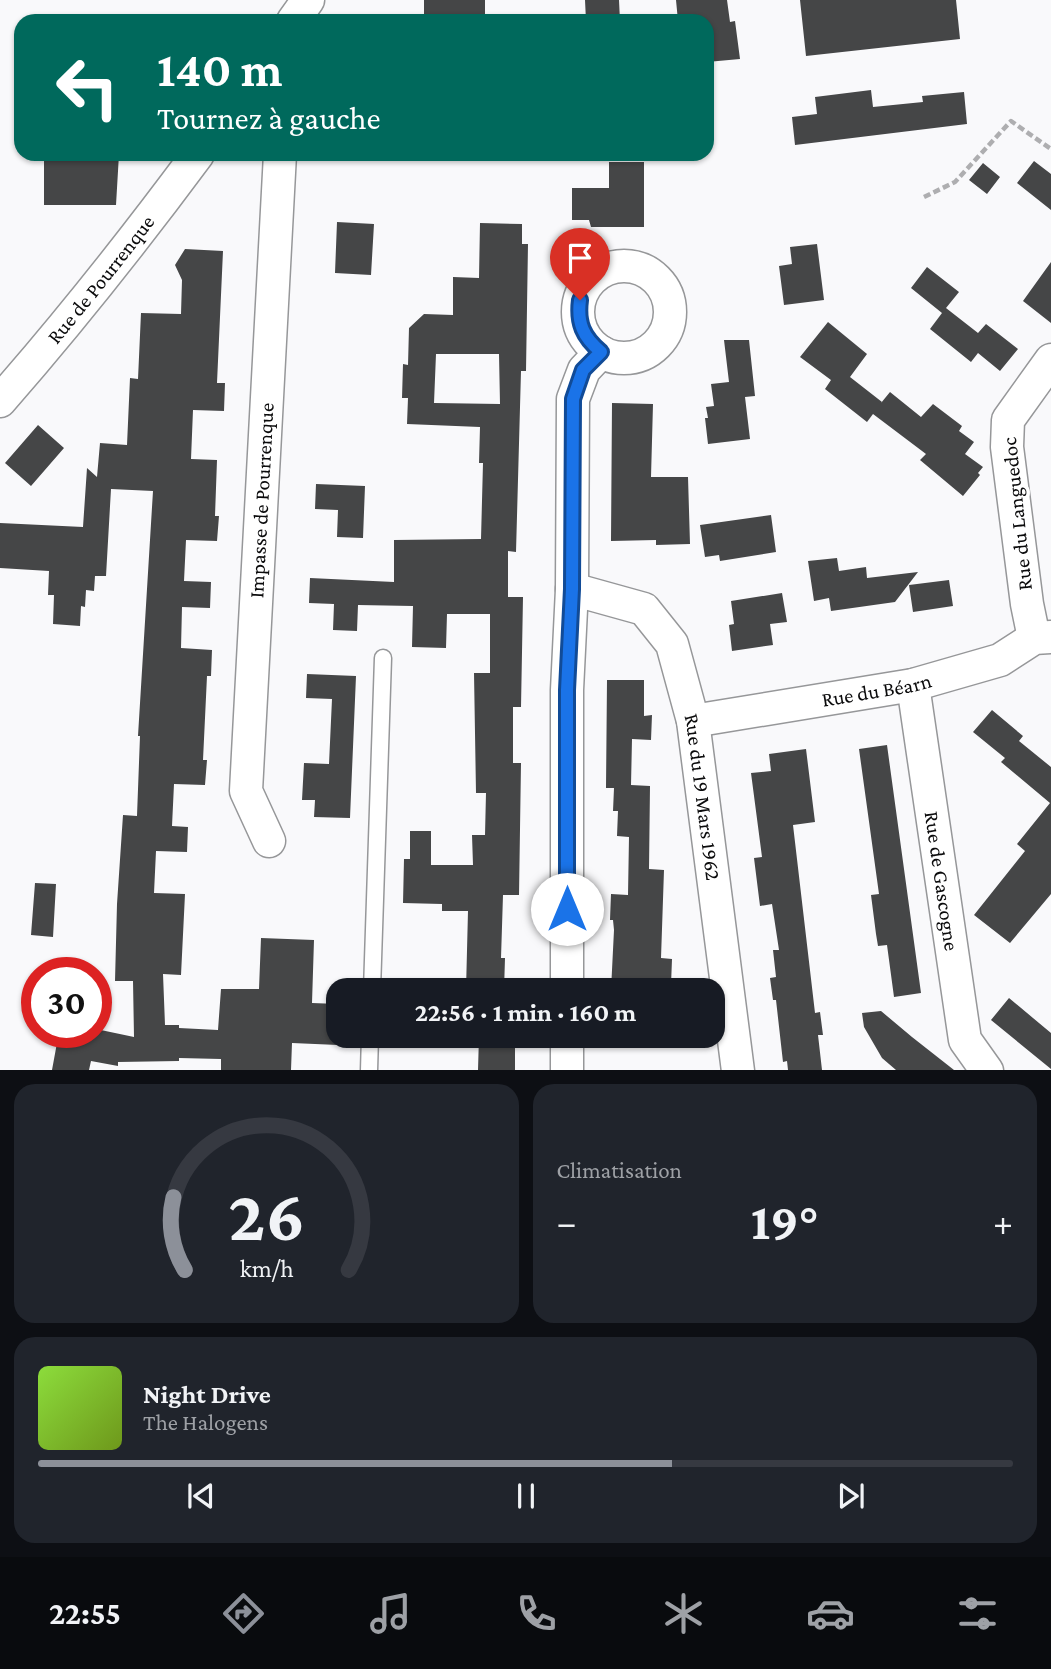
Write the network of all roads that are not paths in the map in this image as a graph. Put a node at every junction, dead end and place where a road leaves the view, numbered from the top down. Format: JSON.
{"nodes":[{"id":1,"x":193,"y":161,"type":"edge"},
{"id":2,"x":280,"y":161,"type":"edge"},
{"id":3,"x":601,"y":352,"type":"dead end"},
{"id":4,"x":1051,"y":360,"type":"edge"},
{"id":5,"x":0,"y":401,"type":"edge"},
{"id":6,"x":572,"y":589,"type":"junction"},
{"id":7,"x":1043,"y":638,"type":"edge"},
{"id":8,"x":383,"y":658,"type":"dead end"},
{"id":9,"x":913,"y":685,"type":"junction"},
{"id":10,"x":693,"y":721,"type":"junction"},
{"id":11,"x":269,"y":841,"type":"dead end"},
{"id":12,"x":372,"y":978,"type":"edge"},
{"id":13,"x":567,"y":978,"type":"edge"},
{"id":14,"x":370,"y":1048,"type":"edge"},
{"id":15,"x":567,"y":1048,"type":"edge"},
{"id":16,"x":369,"y":1070,"type":"edge"},
{"id":17,"x":567,"y":1070,"type":"edge"},
{"id":18,"x":738,"y":1070,"type":"edge"},
{"id":19,"x":987,"y":1070,"type":"edge"}],
"edges":[{"from":1,"to":5,"type":"street","name":"Rue de Pourrenque"},
{"from":2,"to":11,"type":"street","name":"Impasse de Pourrenque"},
{"from":3,"to":6,"type":"street"},
{"from":4,"to":7,"type":"street","name":"Rue du Languedoc"},
{"from":6,"to":10,"type":"street","name":"Rue du 19 Mars 1962"},
{"from":6,"to":13,"type":"street"},
{"from":7,"to":9,"type":"street","name":"Rue du Béarn"},
{"from":8,"to":12,"type":"lane"},
{"from":9,"to":10,"type":"street","name":"Rue du Béarn"},
{"from":9,"to":19,"type":"street","name":"Rue de Gascogne"},
{"from":10,"to":18,"type":"street","name":"Rue du 19 Mars 1962"},
{"from":14,"to":16,"type":"lane"},
{"from":15,"to":17,"type":"street"}]}
